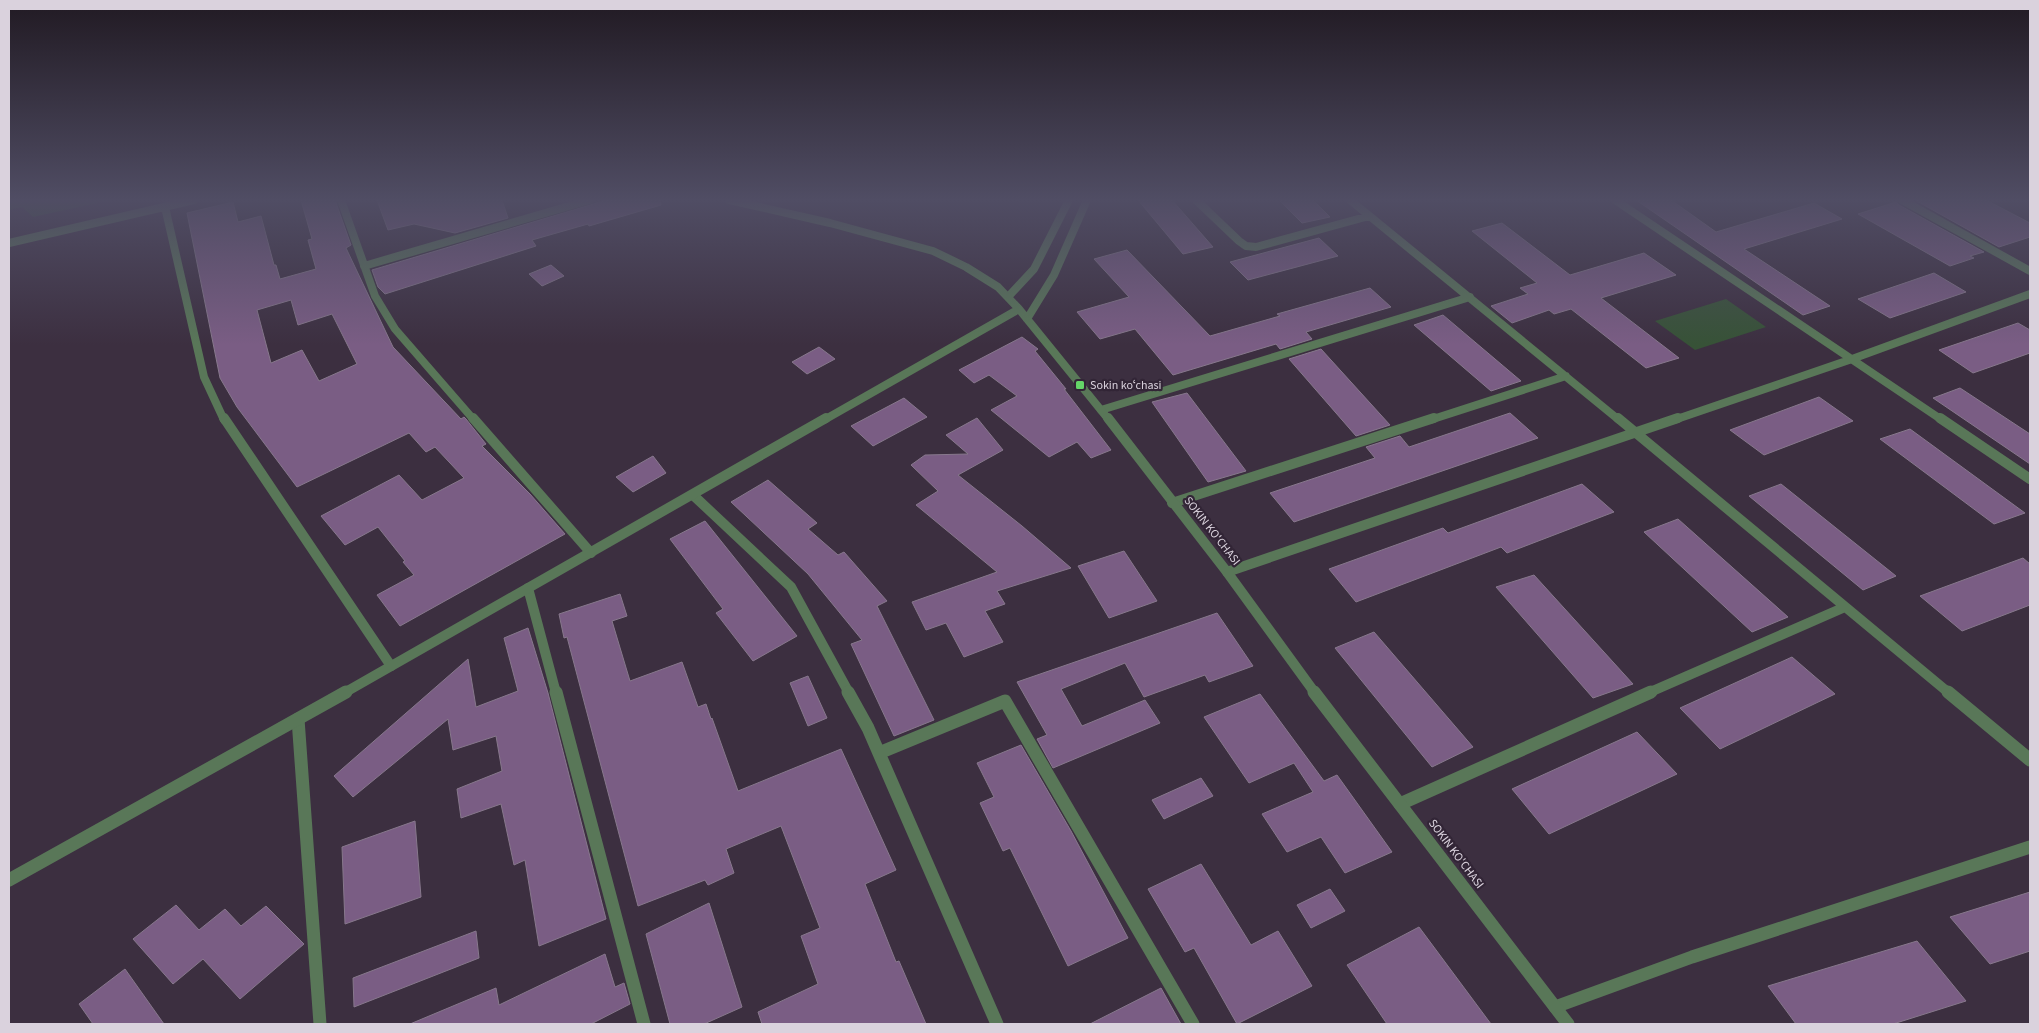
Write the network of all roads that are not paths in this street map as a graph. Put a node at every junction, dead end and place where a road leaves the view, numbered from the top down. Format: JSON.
{"nodes":[{"id":1,"x":174,"y":248,"type":"edge"},
{"id":2,"x":358,"y":248,"type":"edge"},
{"id":3,"x":425,"y":248,"type":"edge"},
{"id":4,"x":923,"y":248,"type":"edge"},
{"id":5,"x":1045,"y":248,"type":"edge"},
{"id":6,"x":1066,"y":248,"type":"edge"},
{"id":7,"x":1409,"y":248,"type":"edge"},
{"id":8,"x":1687,"y":248,"type":"edge"},
{"id":9,"x":1989,"y":248,"type":"edge"},
{"id":10,"x":364,"y":266,"type":"junction"},
{"id":11,"x":2030,"y":271,"type":"edge"},
{"id":12,"x":2030,"y":294,"type":"edge"},
{"id":13,"x":1008,"y":297,"type":"junction"},
{"id":14,"x":1470,"y":297,"type":"junction"},
{"id":15,"x":1019,"y":309,"type":"junction"},
{"id":16,"x":1027,"y":319,"type":"junction"},
{"id":17,"x":1852,"y":359,"type":"junction"},
{"id":18,"x":1566,"y":376,"type":"junction"},
{"id":19,"x":1101,"y":410,"type":"junction"},
{"id":20,"x":1635,"y":434,"type":"junction"},
{"id":21,"x":2030,"y":479,"type":"edge"},
{"id":22,"x":693,"y":495,"type":"junction"},
{"id":23,"x":1172,"y":503,"type":"junction"},
{"id":24,"x":591,"y":553,"type":"junction"},
{"id":25,"x":1227,"y":572,"type":"junction"},
{"id":26,"x":528,"y":588,"type":"junction"},
{"id":27,"x":1845,"y":607,"type":"junction"},
{"id":28,"x":391,"y":666,"type":"junction"},
{"id":29,"x":298,"y":719,"type":"junction"},
{"id":30,"x":878,"y":753,"type":"junction"},
{"id":31,"x":2030,"y":760,"type":"edge"},
{"id":32,"x":1400,"y":804,"type":"junction"},
{"id":33,"x":2030,"y":847,"type":"edge"},
{"id":34,"x":9,"y":880,"type":"edge"},
{"id":35,"x":1555,"y":1007,"type":"junction"},
{"id":36,"x":320,"y":1024,"type":"edge"},
{"id":37,"x":644,"y":1024,"type":"edge"},
{"id":38,"x":997,"y":1024,"type":"edge"},
{"id":39,"x":1192,"y":1024,"type":"edge"},
{"id":40,"x":1568,"y":1024,"type":"edge"}],
"edges":[{"from":1,"to":28,"type":"street"},
{"from":2,"to":10,"type":"street"},
{"from":3,"to":10,"type":"street"},
{"from":4,"to":13,"type":"street","name":"SOKIN KO'CHASI"},
{"from":5,"to":13,"type":"street"},
{"from":6,"to":16,"type":"street"},
{"from":7,"to":14,"type":"street"},
{"from":8,"to":17,"type":"street"},
{"from":9,"to":11,"type":"street"},
{"from":10,"to":24,"type":"street"},
{"from":12,"to":17,"type":"street"},
{"from":13,"to":15,"type":"street","name":"SOKIN KO'CHASI"},
{"from":14,"to":18,"type":"street"},
{"from":14,"to":19,"type":"street"},
{"from":15,"to":16,"type":"street","name":"SOKIN KO'CHASI"},
{"from":15,"to":22,"type":"street"},
{"from":16,"to":19,"type":"street","name":"SOKIN KO'CHASI"},
{"from":17,"to":20,"type":"street"},
{"from":17,"to":21,"type":"street"},
{"from":18,"to":20,"type":"street"},
{"from":18,"to":23,"type":"street"},
{"from":19,"to":23,"type":"street","name":"SOKIN KO'CHASI"},
{"from":20,"to":25,"type":"street"},
{"from":20,"to":27,"type":"street"},
{"from":22,"to":24,"type":"street"},
{"from":22,"to":30,"type":"street"},
{"from":23,"to":25,"type":"street","name":"SOKIN KO'CHASI"},
{"from":24,"to":26,"type":"street"},
{"from":25,"to":32,"type":"street","name":"SOKIN KO'CHASI"},
{"from":26,"to":28,"type":"street"},
{"from":26,"to":37,"type":"street"},
{"from":27,"to":31,"type":"street"},
{"from":27,"to":32,"type":"street"},
{"from":28,"to":29,"type":"street"},
{"from":29,"to":34,"type":"street"},
{"from":29,"to":36,"type":"street"},
{"from":30,"to":38,"type":"street"},
{"from":30,"to":39,"type":"street"},
{"from":32,"to":35,"type":"street","name":"SOKIN KO'CHASI"},
{"from":33,"to":35,"type":"street"},
{"from":35,"to":40,"type":"street","name":"SOKIN KO'CHASI"}]}
